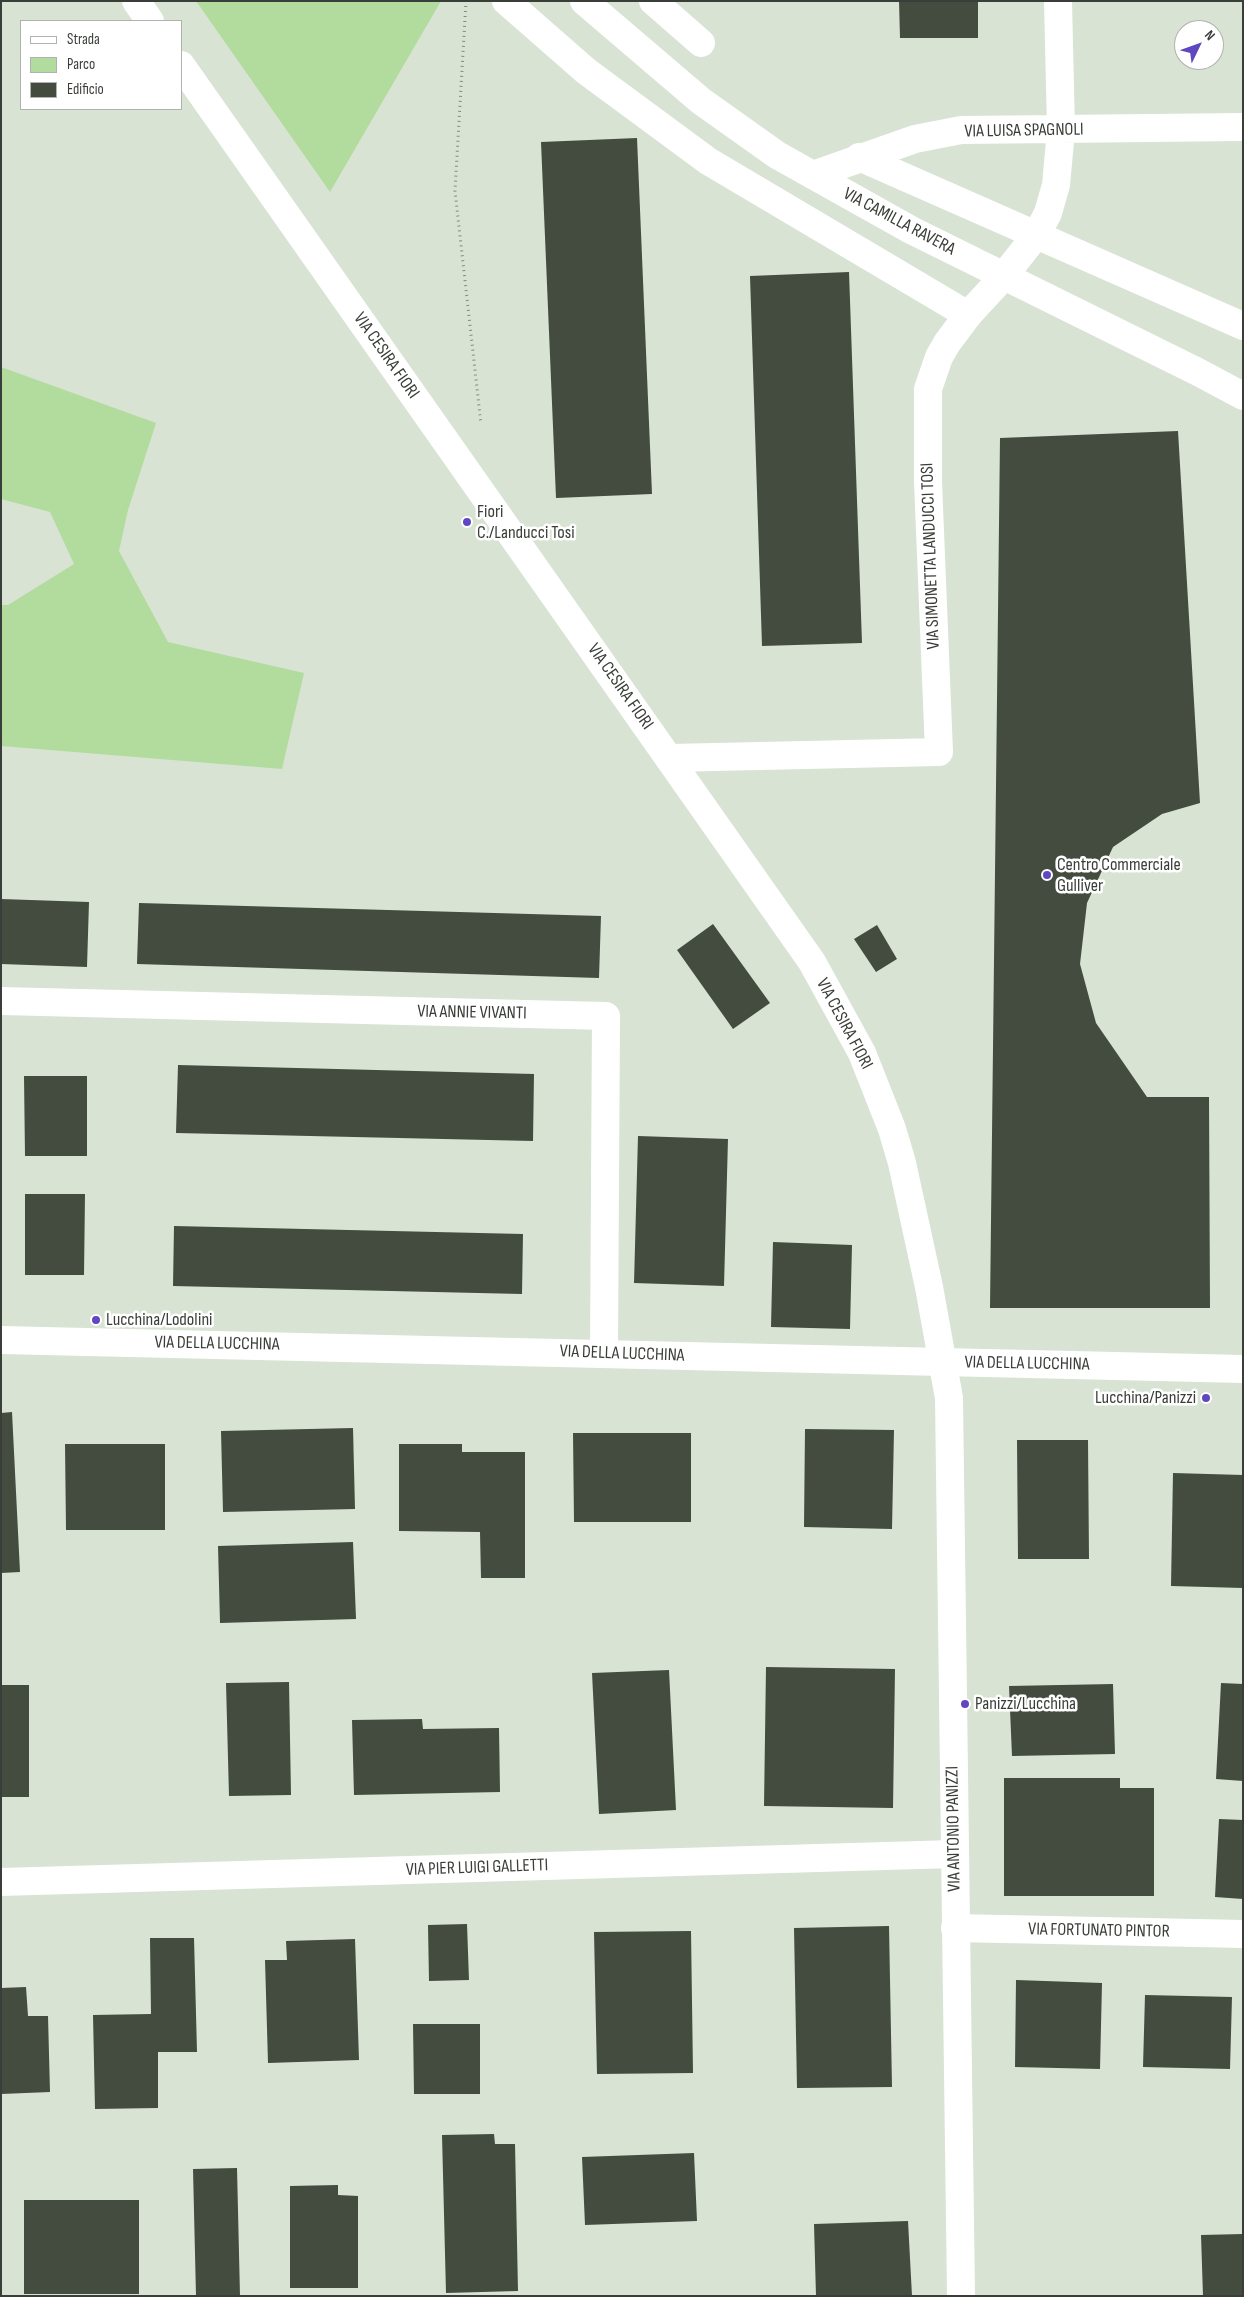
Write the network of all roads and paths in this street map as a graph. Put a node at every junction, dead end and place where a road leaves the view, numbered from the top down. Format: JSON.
{"nodes":[{"id":1,"x":136,"y":1,"type":"edge"},
{"id":2,"x":466,"y":1,"type":"edge"},
{"id":3,"x":506,"y":1,"type":"edge"},
{"id":4,"x":584,"y":1,"type":"edge"},
{"id":5,"x":653,"y":1,"type":"edge"},
{"id":6,"x":1058,"y":1,"type":"edge"},
{"id":7,"x":149,"y":20,"type":"edge"},
{"id":8,"x":701,"y":43,"type":"dead end"},
{"id":9,"x":182,"y":66,"type":"edge"},
{"id":10,"x":1243,"y":128,"type":"edge"},
{"id":11,"x":1061,"y":130,"type":"junction"},
{"id":12,"x":859,"y":158,"type":"junction"},
{"id":13,"x":813,"y":175,"type":"junction"},
{"id":14,"x":1036,"y":234,"type":"junction"},
{"id":15,"x":1003,"y":277,"type":"junction"},
{"id":16,"x":968,"y":315,"type":"junction"},
{"id":17,"x":1243,"y":326,"type":"edge"},
{"id":18,"x":1243,"y":396,"type":"edge"},
{"id":19,"x":481,"y":424,"type":"dead end"},
{"id":20,"x":670,"y":758,"type":"junction"},
{"id":21,"x":1,"y":1001,"type":"edge"},
{"id":22,"x":1,"y":1340,"type":"edge"},
{"id":23,"x":604,"y":1353,"type":"junction"},
{"id":24,"x":944,"y":1363,"type":"junction"},
{"id":25,"x":1243,"y":1369,"type":"edge"},
{"id":26,"x":954,"y":1854,"type":"junction"},
{"id":27,"x":1,"y":1882,"type":"edge"},
{"id":28,"x":955,"y":1928,"type":"junction"},
{"id":29,"x":1243,"y":1934,"type":"edge"},
{"id":30,"x":961,"y":2296,"type":"edge"}],
"edges":[{"from":1,"to":7,"type":"street"},
{"from":2,"to":19,"type":"path"},
{"from":3,"to":16,"type":"street"},
{"from":4,"to":13,"type":"street","name":"VIA CAMILLA RAVERA"},
{"from":5,"to":8,"type":"street"},
{"from":6,"to":11,"type":"street","name":"VIA SIMONETTA LANDUCCI TOSI"},
{"from":9,"to":20,"type":"street","name":"VIA CESIRA FIORI"},
{"from":10,"to":11,"type":"street","name":"VIA LUISA SPAGNOLI"},
{"from":11,"to":12,"type":"street","name":"VIA LUISA SPAGNOLI"},
{"from":11,"to":14,"type":"street","name":"VIA SIMONETTA LANDUCCI TOSI"},
{"from":12,"to":13,"type":"street","name":"VIA LUISA SPAGNOLI"},
{"from":12,"to":14,"type":"street"},
{"from":13,"to":15,"type":"street","name":"VIA CAMILLA RAVERA"},
{"from":14,"to":15,"type":"street","name":"VIA SIMONETTA LANDUCCI TOSI"},
{"from":14,"to":17,"type":"street"},
{"from":15,"to":16,"type":"street","name":"VIA SIMONETTA LANDUCCI TOSI"},
{"from":15,"to":18,"type":"street","name":"VIA CAMILLA RAVERA"},
{"from":16,"to":20,"type":"street","name":"VIA SIMONETTA LANDUCCI TOSI"},
{"from":20,"to":24,"type":"street","name":"VIA CESIRA FIORI"},
{"from":21,"to":23,"type":"street","name":"VIA ANNIE VIVANTI"},
{"from":22,"to":23,"type":"street","name":"VIA DELLA LUCCHINA"},
{"from":23,"to":24,"type":"street","name":"VIA DELLA LUCCHINA"},
{"from":24,"to":25,"type":"street","name":"VIA DELLA LUCCHINA"},
{"from":24,"to":26,"type":"street","name":"VIA ANTONIO PANIZZI"},
{"from":26,"to":27,"type":"street","name":"VIA PIER LUIGI GALLETTI"},
{"from":26,"to":28,"type":"street","name":"VIA ANTONIO PANIZZI"},
{"from":28,"to":29,"type":"street","name":"VIA FORTUNATO PINTOR"},
{"from":28,"to":30,"type":"street","name":"VIA ANTONIO PANIZZI"}]}
